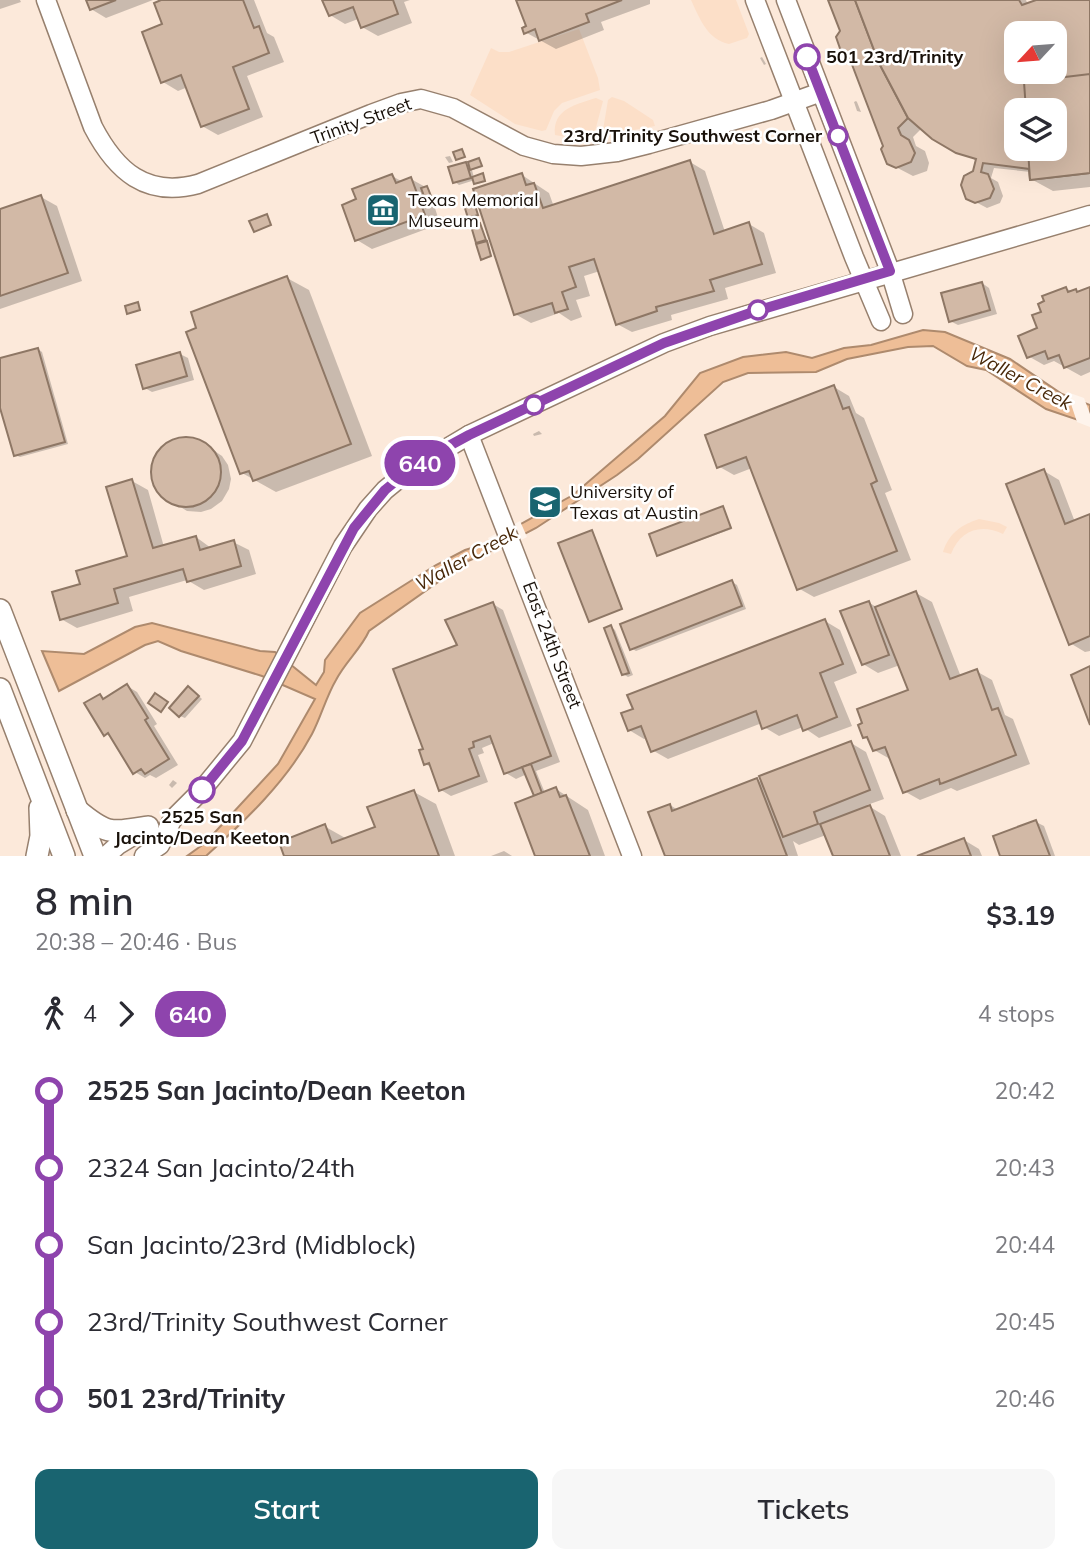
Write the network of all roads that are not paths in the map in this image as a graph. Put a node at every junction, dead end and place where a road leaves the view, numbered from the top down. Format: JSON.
{"nodes":[{"id":1,"x":46,"y":0,"type":"edge"},
{"id":2,"x":755,"y":0,"type":"edge"},
{"id":3,"x":786,"y":0,"type":"edge"},
{"id":4,"x":821,"y":92,"type":"junction"},
{"id":5,"x":794,"y":102,"type":"junction"},
{"id":6,"x":1090,"y":215,"type":"edge"},
{"id":7,"x":890,"y":271,"type":"junction"},
{"id":8,"x":863,"y":279,"type":"junction"},
{"id":9,"x":903,"y":314,"type":"dead end"},
{"id":10,"x":881,"y":321,"type":"dead end"},
{"id":11,"x":469,"y":435,"type":"junction"},
{"id":12,"x":0,"y":610,"type":"edge"},
{"id":13,"x":0,"y":689,"type":"edge"},
{"id":14,"x":36,"y":785,"type":"junction"},
{"id":15,"x":77,"y":810,"type":"junction"},
{"id":16,"x":172,"y":820,"type":"junction"},
{"id":17,"x":148,"y":827,"type":"junction"},
{"id":18,"x":37,"y":856,"type":"edge"},
{"id":19,"x":64,"y":856,"type":"edge"},
{"id":20,"x":94,"y":856,"type":"edge"},
{"id":21,"x":106,"y":856,"type":"edge"},
{"id":22,"x":144,"y":856,"type":"edge"},
{"id":23,"x":632,"y":856,"type":"edge"}],
"edges":[{"from":1,"to":5,"type":"street","name":"Trinity Street"},
{"from":2,"to":5,"type":"street"},
{"from":3,"to":4,"type":"street"},
{"from":4,"to":5,"type":"street","name":"Trinity Street"},
{"from":4,"to":7,"type":"street"},
{"from":5,"to":8,"type":"street"},
{"from":6,"to":7,"type":"street"},
{"from":7,"to":8,"type":"street"},
{"from":7,"to":9,"type":"street"},
{"from":8,"to":10,"type":"street"},
{"from":8,"to":11,"type":"street"},
{"from":11,"to":16,"type":"street"},
{"from":11,"to":23,"type":"street","name":"East 24th Street"},
{"from":12,"to":15,"type":"main road"},
{"from":13,"to":14,"type":"main road"},
{"from":14,"to":18,"type":"main road"},
{"from":14,"to":19,"type":"main road"},
{"from":15,"to":17,"type":"main road"},
{"from":15,"to":20,"type":"main road"},
{"from":16,"to":17,"type":"street"},
{"from":16,"to":22,"type":"street"},
{"from":17,"to":21,"type":"street"}]}
